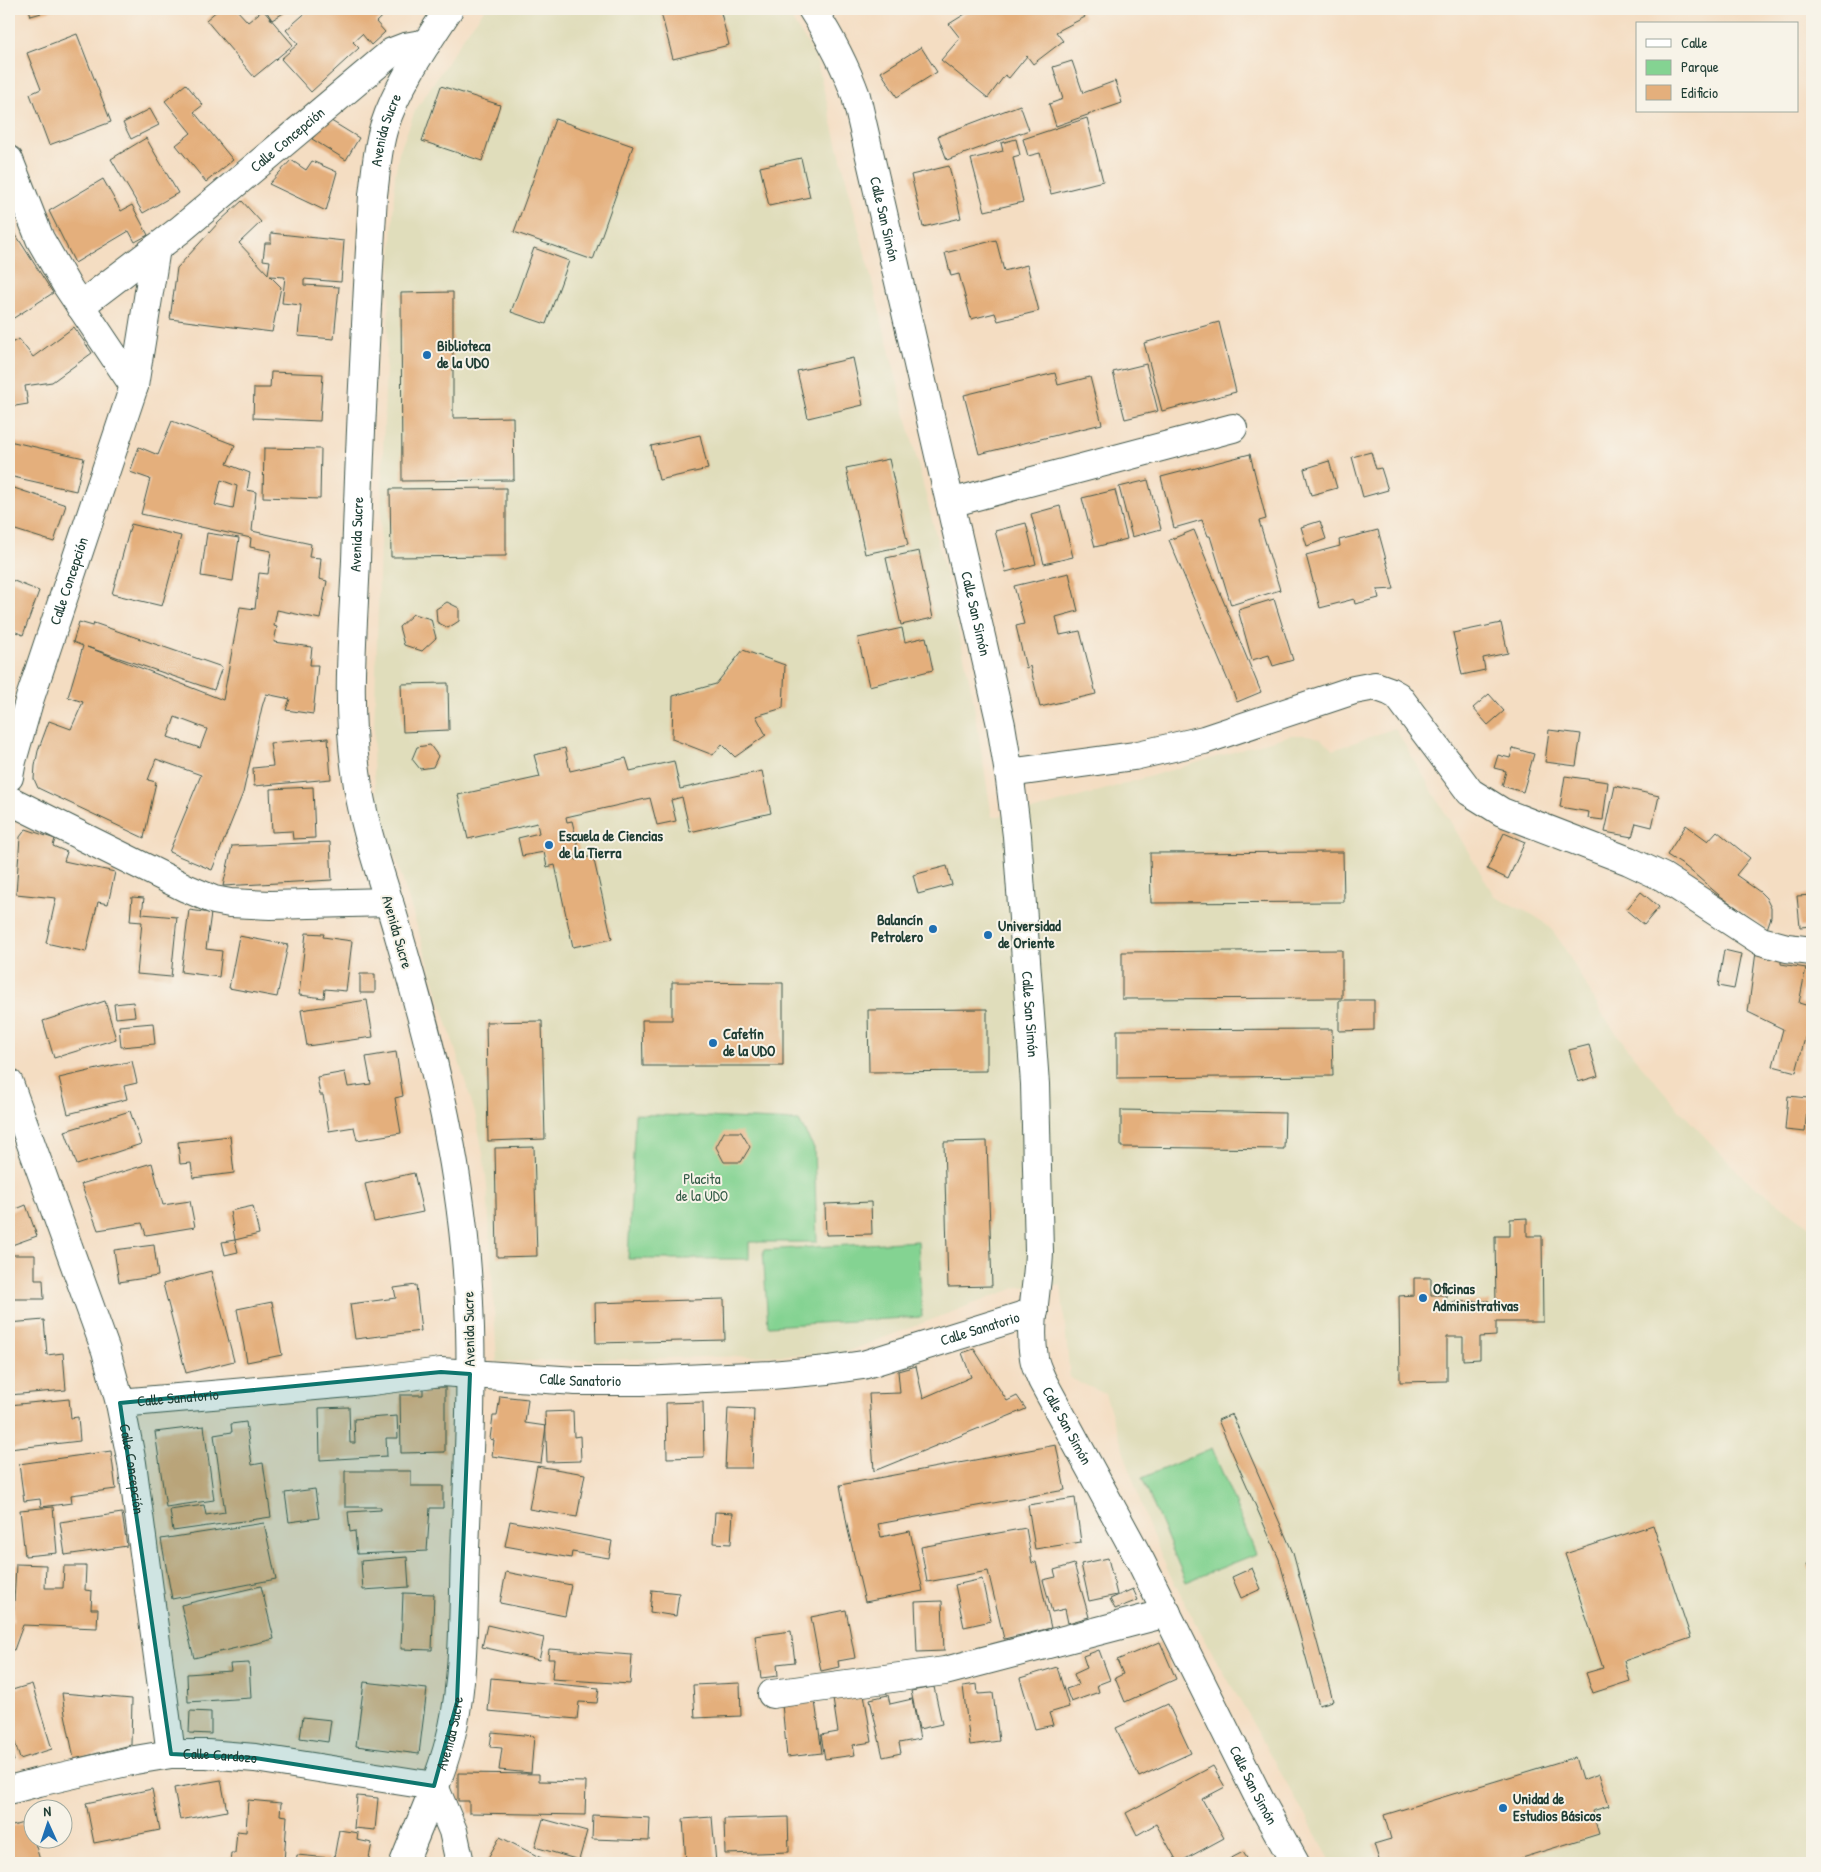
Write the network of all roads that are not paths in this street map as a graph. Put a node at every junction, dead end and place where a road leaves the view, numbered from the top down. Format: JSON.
{"nodes":[{"id":1,"x":449,"y":9,"type":"edge"},
{"id":2,"x":812,"y":9,"type":"edge"},
{"id":3,"x":427,"y":42,"type":"junction"},
{"id":4,"x":9,"y":160,"type":"edge"},
{"id":5,"x":156,"y":248,"type":"junction"},
{"id":6,"x":80,"y":306,"type":"junction"},
{"id":7,"x":134,"y":386,"type":"junction"},
{"id":8,"x":1233,"y":428,"type":"dead end"},
{"id":9,"x":950,"y":503,"type":"junction"},
{"id":10,"x":1009,"y":774,"type":"junction"},
{"id":11,"x":9,"y":777,"type":"edge"},
{"id":12,"x":9,"y":800,"type":"edge"},
{"id":13,"x":388,"y":902,"type":"junction"},
{"id":14,"x":1812,"y":951,"type":"edge"},
{"id":15,"x":9,"y":1083,"type":"edge"},
{"id":16,"x":1034,"y":1312,"type":"junction"},
{"id":17,"x":470,"y":1374,"type":"junction"},
{"id":18,"x":120,"y":1403,"type":"junction"},
{"id":19,"x":1167,"y":1613,"type":"junction"},
{"id":20,"x":772,"y":1694,"type":"dead end"},
{"id":21,"x":170,"y":1754,"type":"junction"},
{"id":22,"x":434,"y":1786,"type":"junction"},
{"id":23,"x":9,"y":1790,"type":"edge"},
{"id":24,"x":404,"y":1863,"type":"edge"},
{"id":25,"x":460,"y":1863,"type":"edge"},
{"id":26,"x":1294,"y":1863,"type":"edge"}],
"edges":[{"from":1,"to":3,"type":"street","name":"Avenida Sucre"},
{"from":2,"to":9,"type":"street","name":"Calle San Simón"},
{"from":3,"to":5,"type":"street","name":"Calle Concepción"},
{"from":3,"to":13,"type":"street","name":"Avenida Sucre"},
{"from":4,"to":6,"type":"street"},
{"from":5,"to":6,"type":"street","name":"Calle Concepción"},
{"from":5,"to":7,"type":"street","name":"Calle Concepción"},
{"from":6,"to":7,"type":"street"},
{"from":7,"to":11,"type":"street","name":"Calle Concepción"},
{"from":8,"to":9,"type":"street"},
{"from":9,"to":10,"type":"street","name":"Calle San Simón"},
{"from":10,"to":14,"type":"street"},
{"from":10,"to":16,"type":"street","name":"Calle San Simón"},
{"from":12,"to":13,"type":"street"},
{"from":13,"to":17,"type":"street","name":"Avenida Sucre"},
{"from":15,"to":18,"type":"street","name":"Calle Concepción"},
{"from":16,"to":17,"type":"street","name":"Calle Sanatorio"},
{"from":16,"to":19,"type":"street","name":"Calle San Simón"},
{"from":17,"to":18,"type":"street","name":"Calle Sanatorio"},
{"from":17,"to":22,"type":"street","name":"Avenida Sucre"},
{"from":18,"to":21,"type":"street","name":"Calle Concepción"},
{"from":19,"to":20,"type":"street"},
{"from":19,"to":26,"type":"street","name":"Calle San Simón"},
{"from":21,"to":22,"type":"street","name":"Calle Cardozo"},
{"from":21,"to":23,"type":"street","name":"Calle Cardozo"},
{"from":22,"to":24,"type":"street","name":"Avenida Sucre"},
{"from":22,"to":25,"type":"street"}]}
